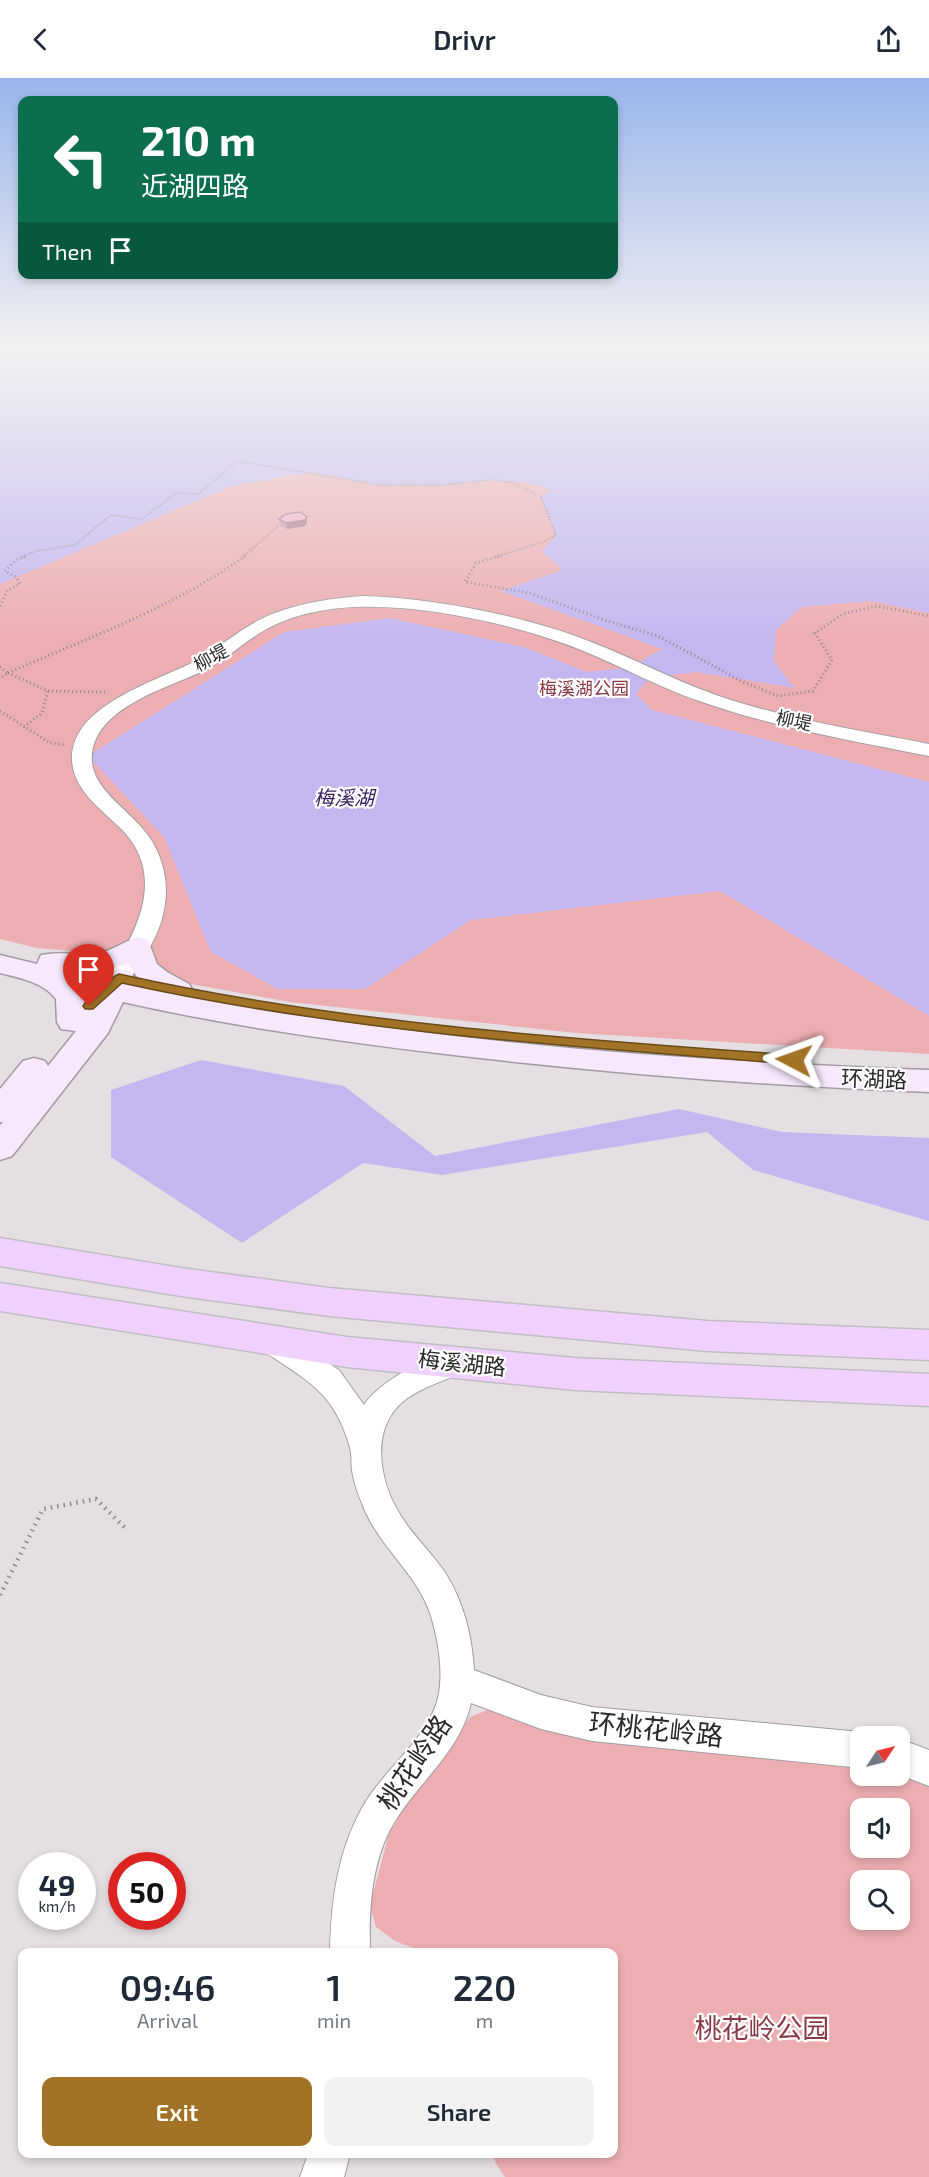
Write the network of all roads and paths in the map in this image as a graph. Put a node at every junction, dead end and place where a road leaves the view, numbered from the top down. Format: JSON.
{"nodes":[{"id":1,"x":279,"y":525,"type":"edge"},
{"id":2,"x":0,"y":606,"type":"edge"},
{"id":3,"x":929,"y":616,"type":"edge"},
{"id":4,"x":0,"y":667,"type":"edge"},
{"id":5,"x":8,"y":672,"type":"junction"},
{"id":6,"x":0,"y":678,"type":"edge"},
{"id":7,"x":146,"y":689,"type":"junction"},
{"id":8,"x":48,"y":691,"type":"junction"},
{"id":9,"x":0,"y":711,"type":"edge"},
{"id":10,"x":24,"y":727,"type":"junction"},
{"id":11,"x":85,"y":743,"type":"junction"},
{"id":12,"x":929,"y":750,"type":"edge"},
{"id":13,"x":138,"y":946,"type":"junction"},
{"id":14,"x":0,"y":950,"type":"edge"},
{"id":15,"x":0,"y":964,"type":"edge"},
{"id":16,"x":45,"y":969,"type":"junction"},
{"id":17,"x":113,"y":987,"type":"junction"},
{"id":18,"x":176,"y":998,"type":"junction"},
{"id":19,"x":84,"y":1024,"type":"junction"},
{"id":20,"x":929,"y":1066,"type":"edge"},
{"id":21,"x":929,"y":1081,"type":"edge"},
{"id":22,"x":0,"y":1111,"type":"edge"},
{"id":23,"x":0,"y":1148,"type":"edge"},
{"id":24,"x":5,"y":1250,"type":"edge"},
{"id":25,"x":0,"y":1297,"type":"edge"},
{"id":26,"x":268,"y":1339,"type":"junction"},
{"id":27,"x":929,"y":1345,"type":"edge"},
{"id":28,"x":457,"y":1363,"type":"junction"},
{"id":29,"x":929,"y":1390,"type":"edge"},
{"id":30,"x":365,"y":1448,"type":"junction"},
{"id":31,"x":126,"y":1529,"type":"dead end"},
{"id":32,"x":0,"y":1595,"type":"edge"},
{"id":33,"x":457,"y":1682,"type":"junction"},
{"id":34,"x":850,"y":1749,"type":"edge"},
{"id":35,"x":910,"y":1761,"type":"edge"},
{"id":36,"x":929,"y":1768,"type":"edge"},
{"id":37,"x":350,"y":1948,"type":"edge"},
{"id":38,"x":327,"y":2158,"type":"edge"},
{"id":39,"x":322,"y":2177,"type":"edge"}],
"edges":[{"from":1,"to":5,"type":"path"},
{"from":2,"to":3,"type":"path"},
{"from":4,"to":5,"type":"path"},
{"from":5,"to":6,"type":"path"},
{"from":5,"to":8,"type":"path"},
{"from":7,"to":8,"type":"path"},
{"from":7,"to":11,"type":"street","name":"柳堤"},
{"from":7,"to":12,"type":"street","name":"柳堤"},
{"from":8,"to":10,"type":"path"},
{"from":9,"to":10,"type":"path"},
{"from":10,"to":11,"type":"path"},
{"from":11,"to":13,"type":"street"},
{"from":13,"to":16,"type":"main road"},
{"from":13,"to":17,"type":"street"},
{"from":13,"to":18,"type":"main road"},
{"from":14,"to":16,"type":"main road","name":"环湖路"},
{"from":15,"to":16,"type":"main road","name":"环湖路"},
{"from":16,"to":17,"type":"main road","name":"环湖路"},
{"from":16,"to":19,"type":"main road"},
{"from":17,"to":18,"type":"main road","name":"环湖路"},
{"from":17,"to":19,"type":"main road"},
{"from":18,"to":19,"type":"main road"},
{"from":18,"to":20,"type":"main road","name":"环湖路"},
{"from":18,"to":21,"type":"main road","name":"环湖路"},
{"from":19,"to":22,"type":"main road"},
{"from":19,"to":23,"type":"main road"},
{"from":24,"to":27,"type":"main road"},
{"from":25,"to":26,"type":"main road","name":"梅溪湖路"},
{"from":26,"to":28,"type":"main road","name":"梅溪湖路"},
{"from":26,"to":30,"type":"street"},
{"from":28,"to":29,"type":"main road","name":"梅溪湖路"},
{"from":28,"to":30,"type":"street"},
{"from":30,"to":33,"type":"street","name":"桃花岭路"},
{"from":31,"to":32,"type":"path"},
{"from":33,"to":34,"type":"street","name":"环桃花岭路"},
{"from":33,"to":37,"type":"street","name":"桃花岭路"},
{"from":35,"to":36,"type":"street"},
{"from":38,"to":39,"type":"street"}]}
